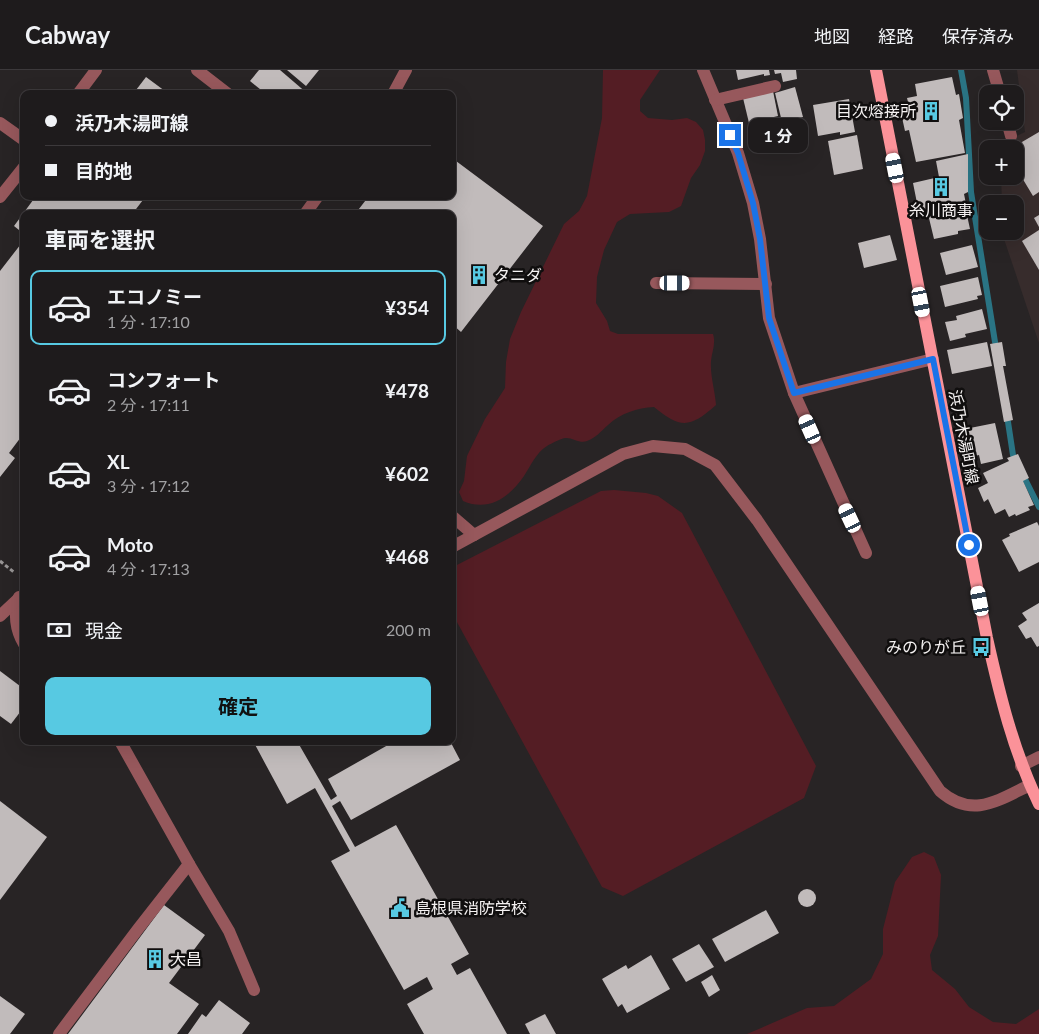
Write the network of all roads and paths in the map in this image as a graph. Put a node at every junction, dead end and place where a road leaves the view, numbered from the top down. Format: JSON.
{"nodes":[{"id":1,"x":96,"y":70,"type":"edge"},
{"id":2,"x":197,"y":70,"type":"edge"},
{"id":3,"x":406,"y":70,"type":"edge"},
{"id":4,"x":703,"y":70,"type":"edge"},
{"id":5,"x":876,"y":70,"type":"edge"},
{"id":6,"x":993,"y":70,"type":"edge"},
{"id":7,"x":997,"y":85,"type":"edge"},
{"id":8,"x":775,"y":86,"type":"dead end"},
{"id":9,"x":81,"y":90,"type":"edge"},
{"id":10,"x":223,"y":90,"type":"edge"},
{"id":11,"x":395,"y":90,"type":"edge"},
{"id":12,"x":715,"y":100,"type":"junction"},
{"id":13,"x":0,"y":123,"type":"edge"},
{"id":14,"x":1009,"y":130,"type":"edge"},
{"id":15,"x":1011,"y":136,"type":"dead end"},
{"id":16,"x":20,"y":137,"type":"edge"},
{"id":17,"x":20,"y":172,"type":"edge"},
{"id":18,"x":0,"y":197,"type":"edge"},
{"id":19,"x":656,"y":283,"type":"dead end"},
{"id":20,"x":766,"y":284,"type":"junction"},
{"id":21,"x":933,"y":359,"type":"junction"},
{"id":22,"x":794,"y":393,"type":"junction"},
{"id":23,"x":456,"y":519,"type":"edge"},
{"id":24,"x":474,"y":535,"type":"junction"},
{"id":25,"x":456,"y":545,"type":"edge"},
{"id":26,"x":866,"y":553,"type":"dead end"},
{"id":27,"x":0,"y":562,"type":"edge"},
{"id":28,"x":15,"y":573,"type":"dead end"},
{"id":29,"x":20,"y":596,"type":"edge"},
{"id":30,"x":20,"y":599,"type":"edge"},
{"id":31,"x":0,"y":616,"type":"edge"},
{"id":32,"x":20,"y":637,"type":"edge"},
{"id":33,"x":122,"y":745,"type":"edge"},
{"id":34,"x":1039,"y":757,"type":"edge"},
{"id":35,"x":1021,"y":766,"type":"junction"},
{"id":36,"x":1030,"y":785,"type":"junction"},
{"id":37,"x":1039,"y":804,"type":"edge"},
{"id":38,"x":189,"y":864,"type":"junction"},
{"id":39,"x":254,"y":990,"type":"dead end"},
{"id":40,"x":59,"y":1034,"type":"edge"}],
"edges":[{"from":1,"to":9,"type":"street"},
{"from":2,"to":10,"type":"street"},
{"from":3,"to":11,"type":"street"},
{"from":4,"to":12,"type":"street"},
{"from":5,"to":21,"type":"main road","name":"浜乃木湯町線"},
{"from":6,"to":7,"type":"street"},
{"from":8,"to":12,"type":"street"},
{"from":12,"to":20,"type":"street"},
{"from":13,"to":16,"type":"street"},
{"from":14,"to":15,"type":"street"},
{"from":17,"to":18,"type":"street"},
{"from":19,"to":20,"type":"street"},
{"from":20,"to":22,"type":"street"},
{"from":21,"to":22,"type":"street"},
{"from":21,"to":35,"type":"main road","name":"浜乃木湯町線"},
{"from":22,"to":26,"type":"street"},
{"from":23,"to":24,"type":"street"},
{"from":24,"to":25,"type":"street"},
{"from":24,"to":36,"type":"street"},
{"from":27,"to":28,"type":"path"},
{"from":29,"to":31,"type":"street"},
{"from":30,"to":32,"type":"street"},
{"from":33,"to":38,"type":"street"},
{"from":34,"to":35,"type":"street"},
{"from":35,"to":36,"type":"main road","name":"浜乃木湯町線"},
{"from":36,"to":37,"type":"main road","name":"浜乃木湯町線"},
{"from":38,"to":39,"type":"street"},
{"from":38,"to":40,"type":"street"}]}
